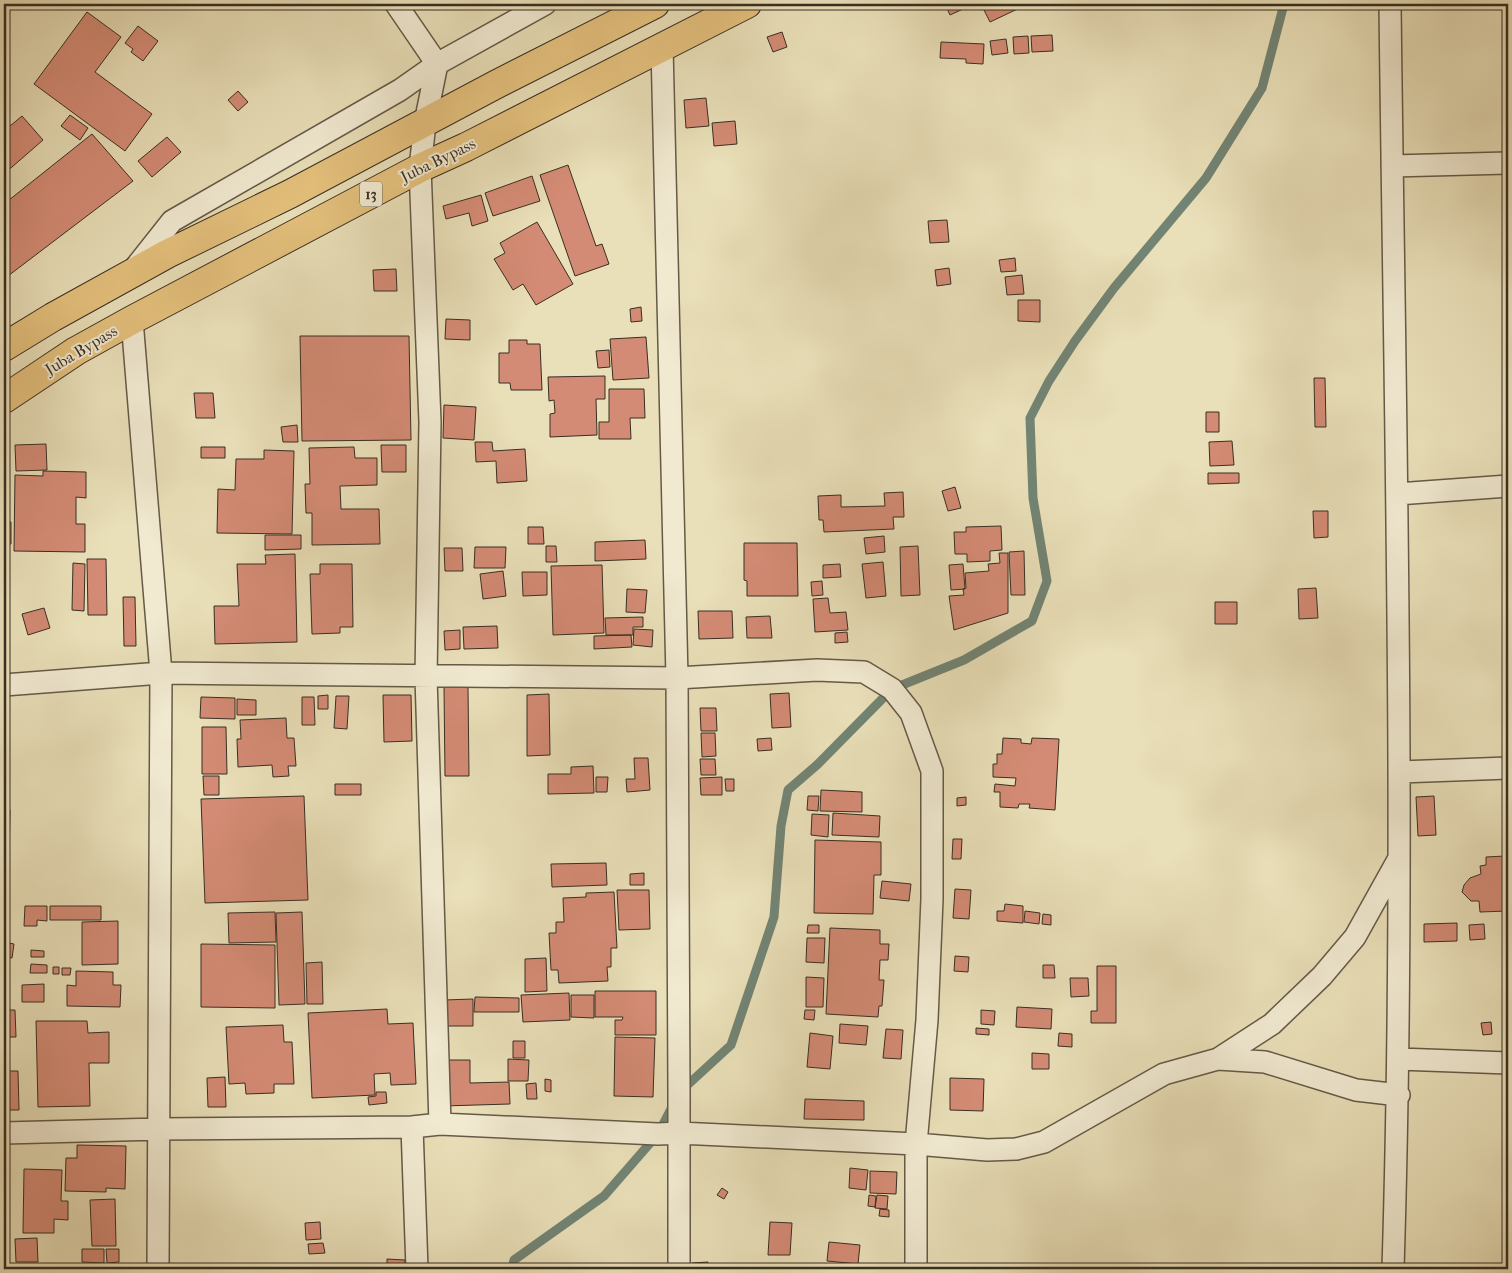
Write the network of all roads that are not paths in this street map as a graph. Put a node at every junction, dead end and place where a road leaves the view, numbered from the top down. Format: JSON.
{"nodes":[{"id":1,"x":396,"y":4,"type":"edge"},
{"id":2,"x":545,"y":4,"type":"edge"},
{"id":3,"x":655,"y":4,"type":"edge"},
{"id":4,"x":747,"y":4,"type":"edge"},
{"id":5,"x":1390,"y":4,"type":"edge"},
{"id":6,"x":662,"y":47,"type":"junction"},
{"id":7,"x":437,"y":64,"type":"junction"},
{"id":8,"x":425,"y":123,"type":"junction"},
{"id":9,"x":1508,"y":162,"type":"edge"},
{"id":10,"x":1392,"y":166,"type":"junction"},
{"id":11,"x":420,"y":168,"type":"junction"},
{"id":12,"x":129,"y":275,"type":"junction"},
{"id":13,"x":132,"y":320,"type":"junction"},
{"id":14,"x":4,"y":347,"type":"edge"},
{"id":15,"x":4,"y":399,"type":"edge"},
{"id":16,"x":1508,"y":486,"type":"edge"},
{"id":17,"x":1397,"y":494,"type":"junction"},
{"id":18,"x":161,"y":673,"type":"junction"},
{"id":19,"x":426,"y":677,"type":"junction"},
{"id":20,"x":677,"y":678,"type":"junction"},
{"id":21,"x":4,"y":685,"type":"edge"},
{"id":22,"x":1508,"y":768,"type":"edge"},
{"id":23,"x":1400,"y":772,"type":"junction"},
{"id":24,"x":1399,"y":857,"type":"junction"},
{"id":25,"x":1218,"y":1059,"type":"junction"},
{"id":26,"x":1399,"y":1059,"type":"junction"},
{"id":27,"x":1508,"y":1063,"type":"edge"},
{"id":28,"x":1399,"y":1095,"type":"junction"},
{"id":29,"x":440,"y":1124,"type":"junction"},
{"id":30,"x":412,"y":1127,"type":"junction"},
{"id":31,"x":159,"y":1129,"type":"junction"},
{"id":32,"x":4,"y":1133,"type":"edge"},
{"id":33,"x":679,"y":1133,"type":"junction"},
{"id":34,"x":916,"y":1144,"type":"junction"},
{"id":35,"x":158,"y":1269,"type":"edge"},
{"id":36,"x":417,"y":1269,"type":"edge"},
{"id":37,"x":679,"y":1269,"type":"edge"},
{"id":38,"x":916,"y":1269,"type":"edge"},
{"id":39,"x":1394,"y":1269,"type":"edge"}],
"edges":[{"from":1,"to":7,"type":"street"},
{"from":2,"to":7,"type":"street"},
{"from":3,"to":8,"type":"main road"},
{"from":4,"to":6,"type":"main road","name":"Juba Bypass","number":"13"},
{"from":5,"to":10,"type":"street"},
{"from":6,"to":11,"type":"main road","name":"Juba Bypass","number":"13"},
{"from":6,"to":20,"type":"street"},
{"from":7,"to":8,"type":"street"},
{"from":7,"to":12,"type":"street"},
{"from":8,"to":11,"type":"street"},
{"from":8,"to":12,"type":"main road"},
{"from":9,"to":10,"type":"street"},
{"from":10,"to":17,"type":"street"},
{"from":11,"to":13,"type":"main road","name":"Juba Bypass","number":"13"},
{"from":11,"to":19,"type":"street"},
{"from":12,"to":14,"type":"main road"},
{"from":13,"to":15,"type":"main road","name":"Juba Bypass","number":"13"},
{"from":13,"to":18,"type":"street"},
{"from":16,"to":17,"type":"street"},
{"from":17,"to":23,"type":"street"},
{"from":18,"to":19,"type":"street"},
{"from":18,"to":21,"type":"street"},
{"from":18,"to":31,"type":"street"},
{"from":19,"to":20,"type":"street"},
{"from":19,"to":29,"type":"street"},
{"from":20,"to":33,"type":"street"},
{"from":20,"to":34,"type":"street"},
{"from":22,"to":23,"type":"street"},
{"from":23,"to":24,"type":"street"},
{"from":24,"to":25,"type":"street"},
{"from":24,"to":26,"type":"street"},
{"from":25,"to":28,"type":"street"},
{"from":25,"to":34,"type":"street"},
{"from":26,"to":27,"type":"street"},
{"from":26,"to":28,"type":"street"},
{"from":28,"to":39,"type":"street"},
{"from":29,"to":30,"type":"street"},
{"from":29,"to":33,"type":"street"},
{"from":30,"to":31,"type":"street"},
{"from":30,"to":36,"type":"street"},
{"from":31,"to":32,"type":"street"},
{"from":31,"to":35,"type":"street"},
{"from":33,"to":34,"type":"street"},
{"from":33,"to":37,"type":"street"},
{"from":34,"to":38,"type":"street"}]}
